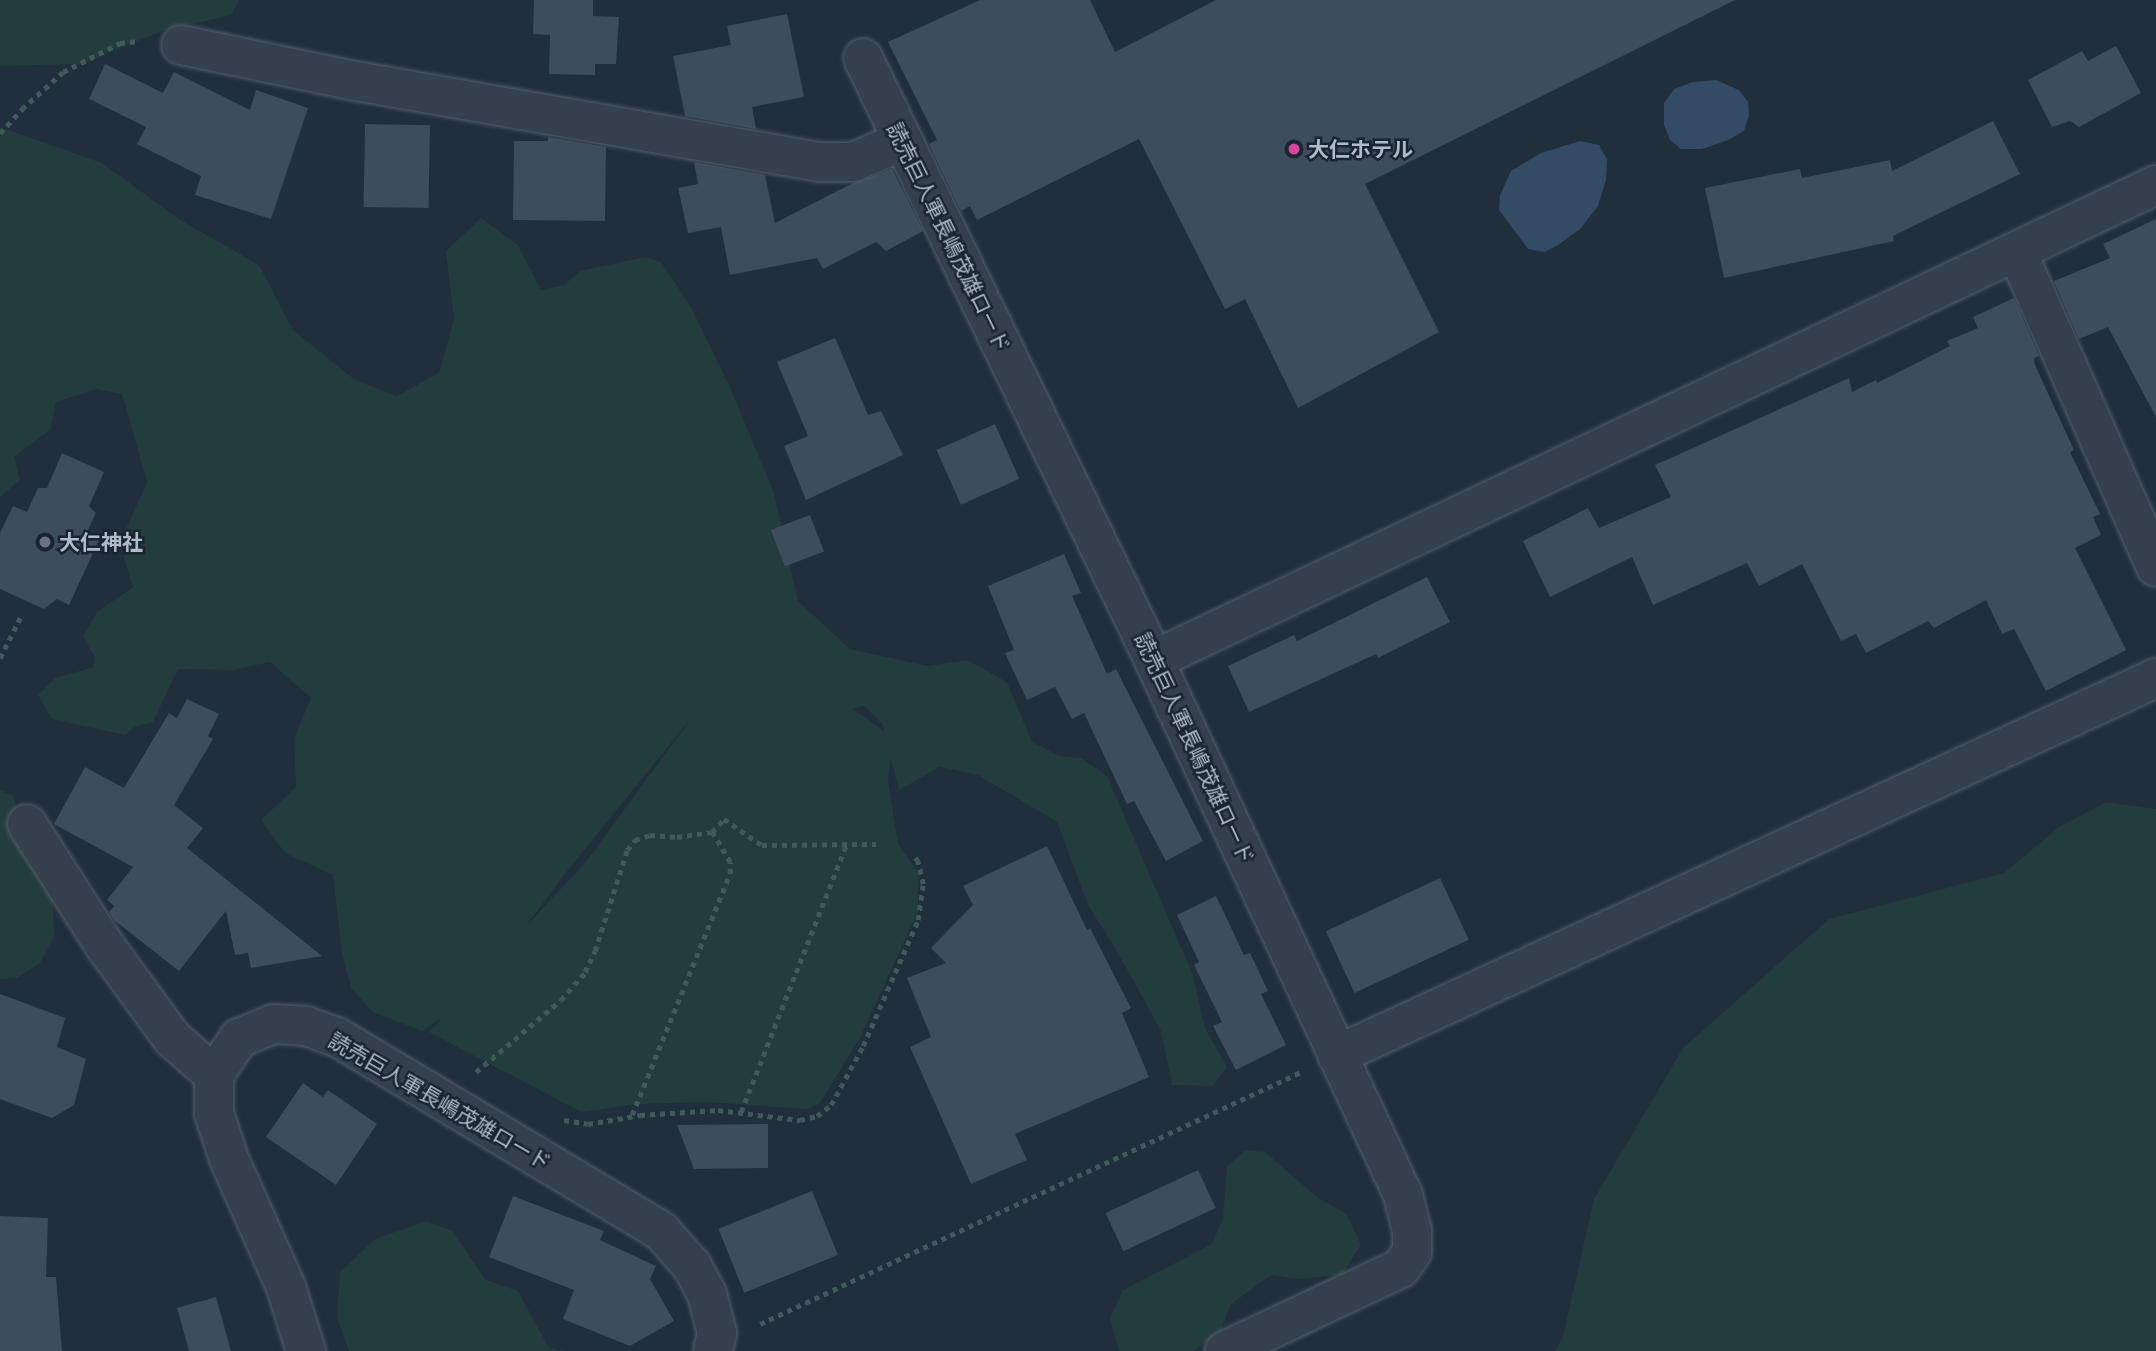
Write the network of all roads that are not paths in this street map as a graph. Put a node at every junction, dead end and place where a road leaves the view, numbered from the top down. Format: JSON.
{"nodes":[{"id":1,"x":181,"y":45,"type":"road end"},
{"id":2,"x":863,"y":58,"type":"dead end"},
{"id":3,"x":903,"y":141,"type":"junction"},
{"id":4,"x":2156,"y":185,"type":"edge"},
{"id":5,"x":2017,"y":252,"type":"junction"},
{"id":6,"x":2156,"y":567,"type":"edge"},
{"id":7,"x":1154,"y":660,"type":"junction"},
{"id":8,"x":2156,"y":678,"type":"edge"},
{"id":9,"x":27,"y":824,"type":"dead end"},
{"id":10,"x":1337,"y":1055,"type":"junction"},
{"id":11,"x":214,"y":1075,"type":"junction"},
{"id":12,"x":714,"y":1348,"type":"edge"},
{"id":13,"x":306,"y":1351,"type":"edge"},
{"id":14,"x":1225,"y":1351,"type":"edge"}],
"edges":[{"from":1,"to":3,"type":"street"},
{"from":2,"to":3,"type":"street","name":"読売巨人軍長嶋茂雄ロード"},
{"from":3,"to":7,"type":"street","name":"読売巨人軍長嶋茂雄ロード"},
{"from":4,"to":5,"type":"street"},
{"from":5,"to":6,"type":"street"},
{"from":5,"to":7,"type":"street"},
{"from":7,"to":10,"type":"street","name":"読売巨人軍長嶋茂雄ロード"},
{"from":8,"to":10,"type":"street"},
{"from":9,"to":11,"type":"street"},
{"from":10,"to":14,"type":"street","name":"読売巨人軍長嶋茂雄ロード"},
{"from":11,"to":12,"type":"street","name":"読売巨人軍長嶋茂雄ロード"},
{"from":11,"to":13,"type":"street"}]}
